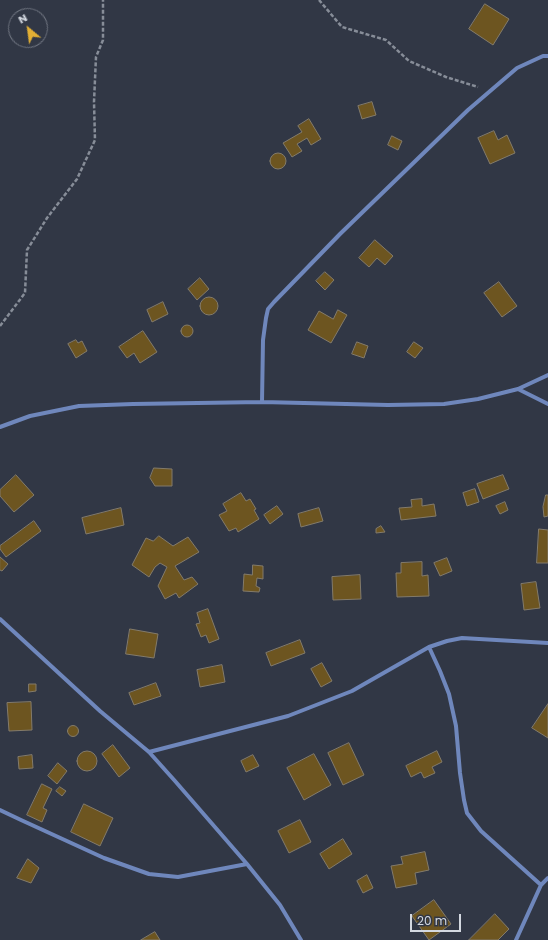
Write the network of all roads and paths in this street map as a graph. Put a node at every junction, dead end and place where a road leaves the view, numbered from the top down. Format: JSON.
{"nodes":[{"id":1,"x":103,"y":0,"type":"edge"},
{"id":2,"x":319,"y":0,"type":"edge"},
{"id":3,"x":548,"y":56,"type":"edge"},
{"id":4,"x":490,"y":91,"type":"junction"},
{"id":5,"x":0,"y":326,"type":"edge"},
{"id":6,"x":548,"y":375,"type":"edge"},
{"id":7,"x":518,"y":389,"type":"junction"},
{"id":8,"x":262,"y":402,"type":"junction"},
{"id":9,"x":548,"y":404,"type":"edge"},
{"id":10,"x":0,"y":427,"type":"edge"},
{"id":11,"x":0,"y":619,"type":"edge"},
{"id":12,"x":548,"y":643,"type":"edge"},
{"id":13,"x":429,"y":647,"type":"junction"},
{"id":14,"x":149,"y":752,"type":"junction"},
{"id":15,"x":0,"y":810,"type":"edge"},
{"id":16,"x":248,"y":864,"type":"junction"},
{"id":17,"x":548,"y":878,"type":"edge"},
{"id":18,"x":541,"y":885,"type":"junction"},
{"id":19,"x":301,"y":940,"type":"edge"},
{"id":20,"x":516,"y":940,"type":"edge"}],
"edges":[{"from":1,"to":5,"type":"path"},
{"from":2,"to":4,"type":"path"},
{"from":3,"to":4,"type":"street"},
{"from":4,"to":8,"type":"street"},
{"from":6,"to":7,"type":"street"},
{"from":7,"to":8,"type":"street"},
{"from":7,"to":9,"type":"street"},
{"from":8,"to":10,"type":"street"},
{"from":11,"to":14,"type":"street"},
{"from":12,"to":13,"type":"street"},
{"from":13,"to":14,"type":"street"},
{"from":13,"to":18,"type":"street"},
{"from":14,"to":16,"type":"street"},
{"from":15,"to":16,"type":"street"},
{"from":16,"to":19,"type":"street"},
{"from":17,"to":18,"type":"street"},
{"from":18,"to":20,"type":"street"}]}
